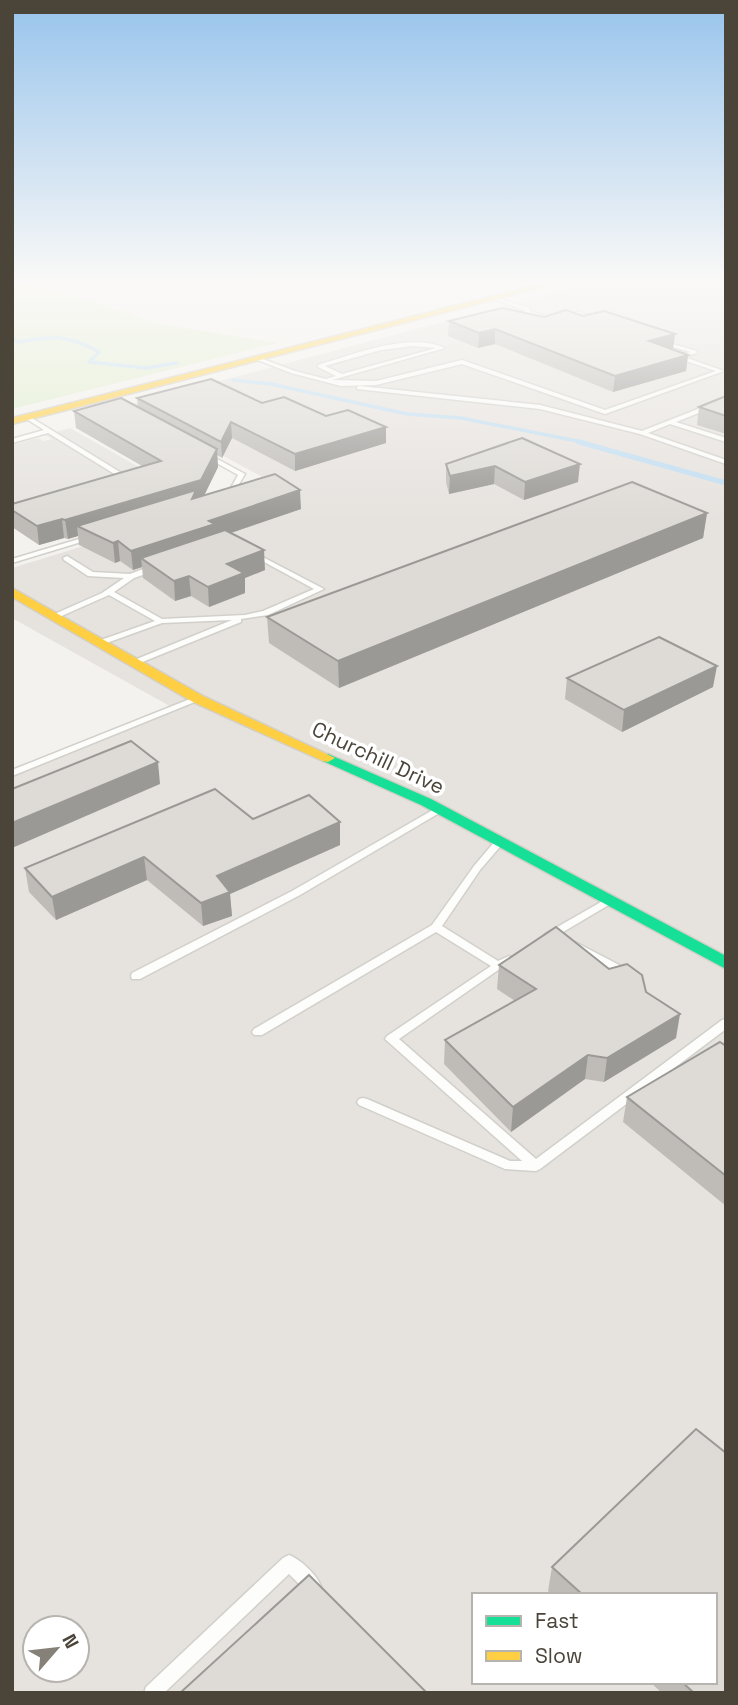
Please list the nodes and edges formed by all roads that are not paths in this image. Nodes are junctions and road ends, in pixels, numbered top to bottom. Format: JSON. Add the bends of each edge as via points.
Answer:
{"nodes":[{"id":1,"x":245,"y":363,"type":"edge"},
{"id":2,"x":269,"y":363,"type":"edge"},
{"id":3,"x":333,"y":363,"type":"edge"},
{"id":4,"x":388,"y":363,"type":"edge"},
{"id":5,"x":460,"y":363,"type":"edge"},
{"id":6,"x":464,"y":363,"type":"edge"},
{"id":7,"x":696,"y":363,"type":"edge"},
{"id":8,"x":341,"y":376,"type":"junction"},
{"id":9,"x":325,"y":380,"type":"junction"},
{"id":10,"x":335,"y":383,"type":"junction"},
{"id":11,"x":726,"y":400,"type":"edge"},
{"id":12,"x":19,"y":419,"type":"edge"},
{"id":13,"x":670,"y":422,"type":"junction"},
{"id":14,"x":48,"y":431,"type":"junction"},
{"id":15,"x":642,"y":433,"type":"junction"},
{"id":16,"x":726,"y":440,"type":"edge"},
{"id":17,"x":12,"y":441,"type":"edge"},
{"id":18,"x":195,"y":449,"type":"edge"},
{"id":19,"x":726,"y":461,"type":"edge"},
{"id":20,"x":116,"y":481,"type":"edge"},
{"id":21,"x":219,"y":498,"type":"edge"},
{"id":22,"x":103,"y":534,"type":"edge"},
{"id":23,"x":242,"y":549,"type":"edge"},
{"id":24,"x":67,"y":558,"type":"dead end"},
{"id":25,"x":12,"y":561,"type":"edge"},
{"id":26,"x":169,"y":564,"type":"edge"},
{"id":27,"x":131,"y":576,"type":"junction"},
{"id":28,"x":12,"y":592,"type":"edge"},
{"id":29,"x":110,"y":592,"type":"junction"},
{"id":30,"x":54,"y":616,"type":"junction"},
{"id":31,"x":244,"y":617,"type":"junction"},
{"id":32,"x":161,"y":621,"type":"junction"},
{"id":33,"x":101,"y":643,"type":"junction"},
{"id":34,"x":135,"y":663,"type":"junction"},
{"id":35,"x":198,"y":699,"type":"junction"},
{"id":36,"x":12,"y":773,"type":"edge"},
{"id":37,"x":439,"y":809,"type":"junction"},
{"id":38,"x":499,"y":842,"type":"junction"},
{"id":39,"x":609,"y":901,"type":"junction"},
{"id":40,"x":436,"y":927,"type":"junction"},
{"id":41,"x":554,"y":933,"type":"junction"},
{"id":42,"x":542,"y":939,"type":"edge"},
{"id":43,"x":520,"y":953,"type":"edge"},
{"id":44,"x":726,"y":963,"type":"edge"},
{"id":45,"x":498,"y":966,"type":"junction"},
{"id":46,"x":136,"y":976,"type":"dead end"},
{"id":47,"x":634,"y":979,"type":"edge"},
{"id":48,"x":726,"y":1023,"type":"edge"},
{"id":49,"x":258,"y":1032,"type":"dead end"},
{"id":50,"x":720,"y":1035,"type":"edge"},
{"id":51,"x":363,"y":1102,"type":"dead end"},
{"id":52,"x":537,"y":1166,"type":"junction"},
{"id":53,"x":327,"y":1600,"type":"edge"},
{"id":54,"x":152,"y":1693,"type":"edge"}],
"edges":[{"from":1,"to":12,"type":"street","via":[[107,401]]},
{"from":2,"to":9,"type":"lane"},
{"from":3,"to":8,"type":"lane","via":[[320,366]]},
{"from":4,"to":8,"type":"lane"},
{"from":5,"to":10,"type":"lane","via":[[376,383]]},
{"from":6,"to":7,"type":"lane","via":[[605,412],[721,371]]},
{"from":8,"to":9,"type":"lane"},
{"from":9,"to":10,"type":"lane"},
{"from":10,"to":15,"type":"lane","via":[[540,407]]},
{"from":11,"to":13,"type":"lane"},
{"from":12,"to":14,"type":"lane"},
{"from":13,"to":15,"type":"lane"},
{"from":13,"to":16,"type":"lane"},
{"from":14,"to":17,"type":"lane"},
{"from":14,"to":20,"type":"lane","via":[[126,478]]},
{"from":15,"to":19,"type":"lane"},
{"from":18,"to":21,"type":"lane","via":[[242,474],[232,495]]},
{"from":22,"to":25,"type":"lane"},
{"from":23,"to":31,"type":"lane","via":[[320,589],[265,613]]},
{"from":24,"to":27,"type":"lane","via":[[91,575]]},
{"from":26,"to":27,"type":"lane"},
{"from":27,"to":29,"type":"lane"},
{"from":28,"to":30,"type":"street","name":"Churchill Drive"},
{"from":29,"to":30,"type":"lane"},
{"from":29,"to":32,"type":"lane"},
{"from":30,"to":33,"type":"street","name":"Churchill Drive"},
{"from":31,"to":32,"type":"lane"},
{"from":31,"to":34,"type":"lane"},
{"from":32,"to":33,"type":"lane"},
{"from":33,"to":34,"type":"street","name":"Churchill Drive"},
{"from":34,"to":35,"type":"street","name":"Churchill Drive"},
{"from":35,"to":36,"type":"lane"},
{"from":35,"to":37,"type":"street","name":"Churchill Drive"},
{"from":37,"to":38,"type":"street","name":"Churchill Drive"},
{"from":37,"to":46,"type":"lane","via":[[296,893]]},
{"from":38,"to":39,"type":"street","name":"Churchill Drive"},
{"from":38,"to":40,"type":"lane"},
{"from":39,"to":41,"type":"lane"},
{"from":39,"to":44,"type":"street","name":"Churchill Drive"},
{"from":40,"to":45,"type":"lane"},
{"from":40,"to":49,"type":"lane"},
{"from":41,"to":42,"type":"lane"},
{"from":41,"to":47,"type":"lane"},
{"from":43,"to":45,"type":"lane"},
{"from":45,"to":52,"type":"lane","via":[[391,1039]]},
{"from":48,"to":50,"type":"lane"},
{"from":50,"to":52,"type":"lane"},
{"from":51,"to":52,"type":"lane","via":[[509,1166]]},
{"from":53,"to":54,"type":"lane","via":[[289,1563]]}]}
